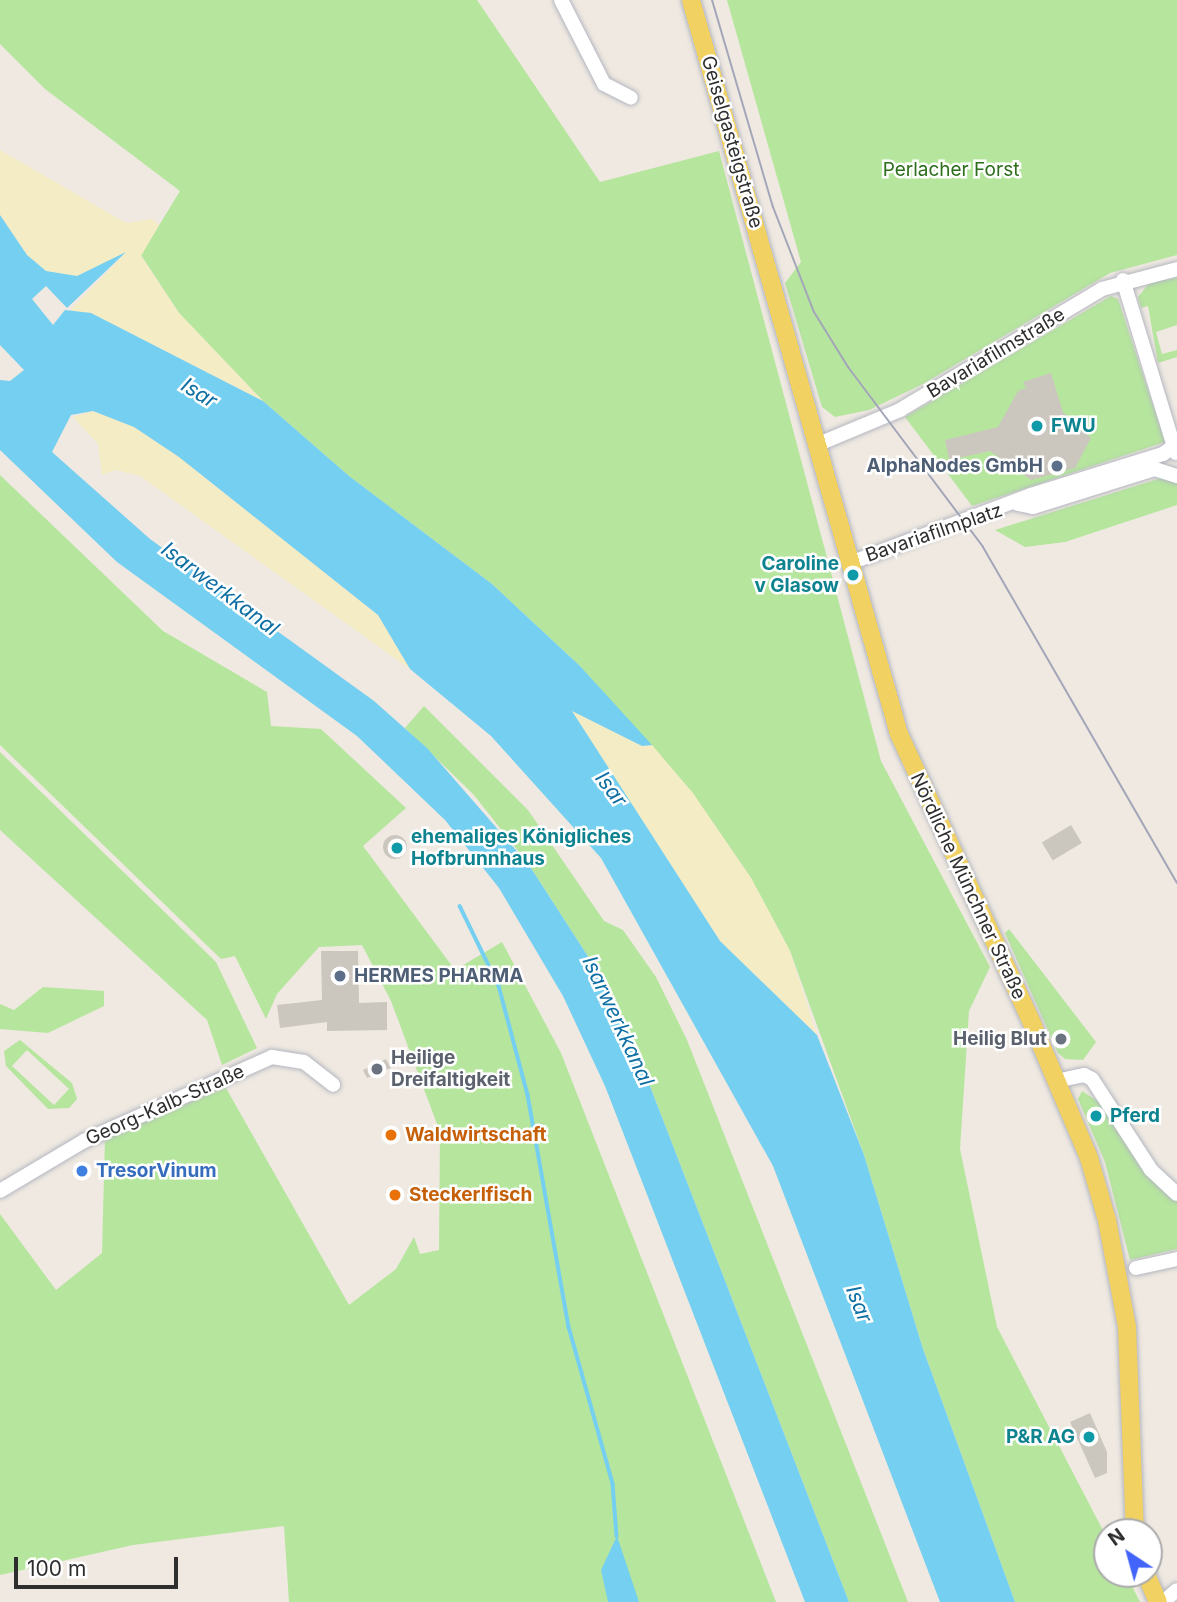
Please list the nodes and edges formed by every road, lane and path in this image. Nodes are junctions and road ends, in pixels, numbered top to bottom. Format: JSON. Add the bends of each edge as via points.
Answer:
{"nodes":[{"id":1,"x":561,"y":0,"type":"edge"},
{"id":2,"x":691,"y":0,"type":"edge"},
{"id":3,"x":631,"y":98,"type":"dead end"},
{"id":4,"x":1177,"y":269,"type":"edge"},
{"id":5,"x":1123,"y":280,"type":"junction"},
{"id":6,"x":772,"y":285,"type":"joint"},
{"id":7,"x":1172,"y":419,"type":"edge"},
{"id":8,"x":816,"y":445,"type":"junction"},
{"id":9,"x":1176,"y":445,"type":"edge"},
{"id":10,"x":1177,"y":476,"type":"edge"},
{"id":11,"x":1017,"y":504,"type":"junction"},
{"id":12,"x":852,"y":569,"type":"junction"},
{"id":13,"x":1056,"y":1081,"type":"junction"},
{"id":14,"x":333,"y":1085,"type":"dead end"},
{"id":15,"x":0,"y":1191,"type":"edge"},
{"id":16,"x":1177,"y":1194,"type":"edge"},
{"id":17,"x":1177,"y":1259,"type":"edge"},
{"id":18,"x":1136,"y":1268,"type":"dead end"},
{"id":19,"x":1134,"y":1518,"type":"edge"},
{"id":20,"x":1177,"y":1590,"type":"edge"},
{"id":21,"x":1163,"y":1602,"type":"edge"}],
"edges":[{"from":1,"to":3,"type":"street","via":[[604,84]]},
{"from":2,"to":6,"type":"main road","name":"Geiselgasteigstraße"},
{"from":4,"to":5,"type":"street","name":"Bavariafilmstraße"},
{"from":5,"to":7,"type":"street","via":[[1161,401]]},
{"from":5,"to":8,"type":"street","name":"Bavariafilmstraße","via":[[900,410]]},
{"from":6,"to":8,"type":"main road","name":"Nördliche Münchner Straße"},
{"from":7,"to":9,"type":"street"},
{"from":8,"to":12,"type":"main road","name":"Nördliche Münchner Straße"},
{"from":9,"to":11,"type":"street","name":"Bavariafilmplatz"},
{"from":10,"to":11,"type":"street","name":"Bavariafilmplatz","via":[[1155,468],[1033,507]]},
{"from":11,"to":12,"type":"street","name":"Bavariafilmplatz"},
{"from":12,"to":13,"type":"main road","name":"Nördliche Münchner Straße","via":[[909,760]]},
{"from":13,"to":16,"type":"street","via":[[1078,1075],[1092,1079],[1151,1170]]},
{"from":13,"to":19,"type":"main road","name":"Nördliche Münchner Straße","via":[[1088,1158],[1118,1272],[1127,1327]]},
{"from":14,"to":15,"type":"street","name":"Georg-Kalb-Straße","via":[[304,1062],[272,1057],[84,1141]]},
{"from":17,"to":18,"type":"street"},
{"from":20,"to":21,"type":"street"}]}
